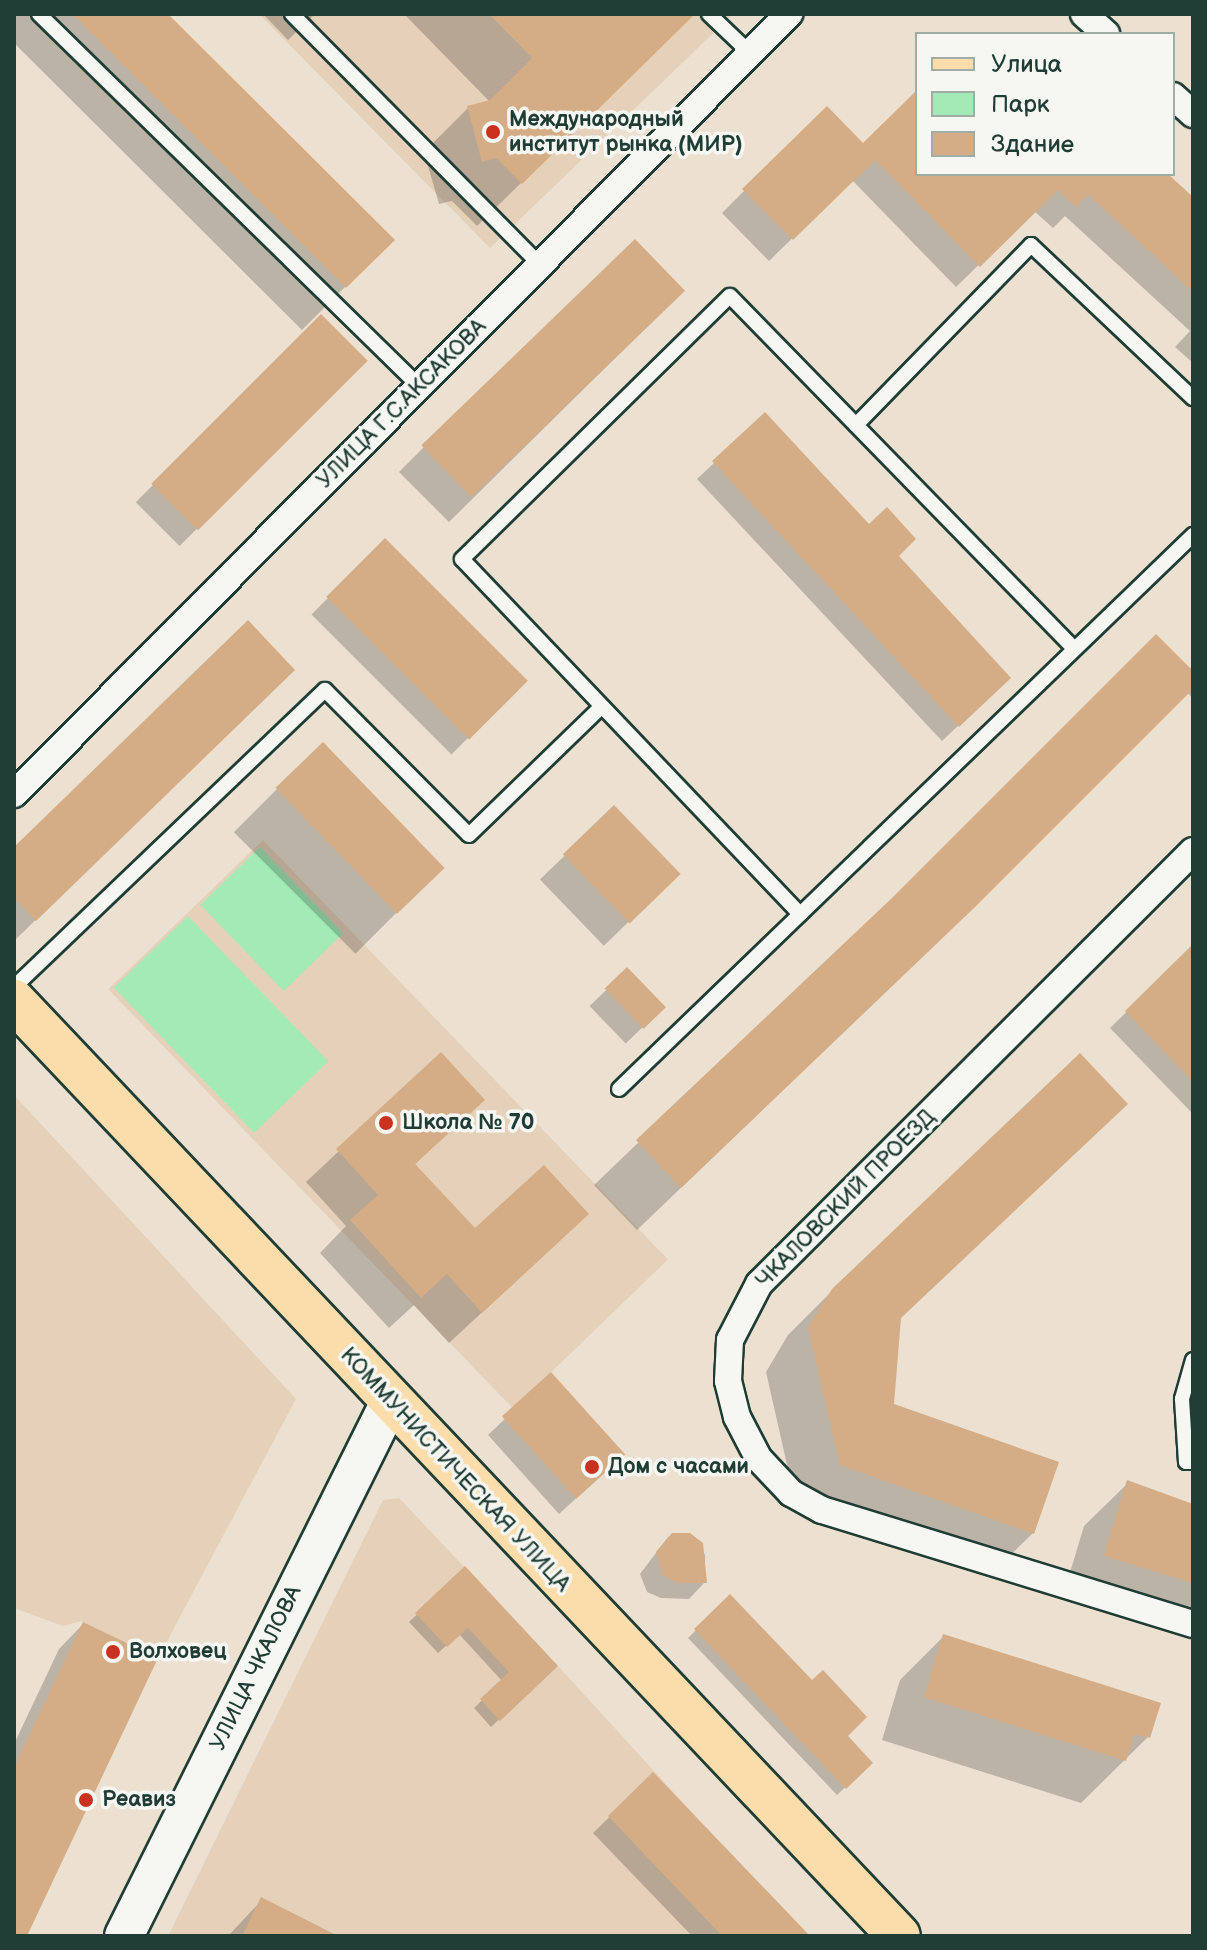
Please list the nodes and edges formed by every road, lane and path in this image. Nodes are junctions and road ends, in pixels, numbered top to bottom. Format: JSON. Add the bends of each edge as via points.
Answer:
{"nodes":[{"id":1,"x":39,"y":14,"type":"edge"},
{"id":2,"x":292,"y":14,"type":"edge"},
{"id":3,"x":709,"y":14,"type":"edge"},
{"id":4,"x":789,"y":14,"type":"edge"},
{"id":5,"x":1084,"y":14,"type":"edge"},
{"id":6,"x":1104,"y":32,"type":"edge"},
{"id":7,"x":750,"y":53,"type":"junction"},
{"id":8,"x":1175,"y":98,"type":"edge"},
{"id":9,"x":1193,"y":114,"type":"edge"},
{"id":10,"x":540,"y":265,"type":"junction"},
{"id":11,"x":419,"y":386,"type":"junction"},
{"id":12,"x":1193,"y":398,"type":"edge"},
{"id":13,"x":856,"y":425,"type":"junction"},
{"id":14,"x":1193,"y":535,"type":"edge"},
{"id":15,"x":1074,"y":649,"type":"junction"},
{"id":16,"x":602,"y":706,"type":"junction"},
{"id":17,"x":14,"y":794,"type":"edge"},
{"id":18,"x":1193,"y":851,"type":"edge"},
{"id":19,"x":800,"y":914,"type":"junction"},
{"id":20,"x":14,"y":987,"type":"edge"},
{"id":21,"x":14,"y":1001,"type":"edge"},
{"id":22,"x":619,"y":1089,"type":"dead end"},
{"id":23,"x":1193,"y":1360,"type":"edge"},
{"id":24,"x":390,"y":1402,"type":"junction"},
{"id":25,"x":1193,"y":1462,"type":"edge"},
{"id":26,"x":1193,"y":1624,"type":"edge"},
{"id":27,"x":124,"y":1936,"type":"edge"},
{"id":28,"x":899,"y":1936,"type":"edge"}],
"edges":[{"from":1,"to":11,"type":"lane"},
{"from":2,"to":10,"type":"lane"},
{"from":3,"to":7,"type":"lane"},
{"from":4,"to":7,"type":"street","name":"УЛИЦА Г.С.АКСАКОВА"},
{"from":5,"to":6,"type":"street"},
{"from":7,"to":10,"type":"street","name":"УЛИЦА Г.С.АКСАКОВА"},
{"from":8,"to":9,"type":"street"},
{"from":10,"to":11,"type":"street","name":"УЛИЦА Г.С.АКСАКОВА"},
{"from":11,"to":17,"type":"street","name":"УЛИЦА Г.С.АКСАКОВА"},
{"from":12,"to":13,"type":"lane","via":[[1031,245]]},
{"from":13,"to":15,"type":"lane"},
{"from":13,"to":16,"type":"lane","via":[[730,296],[462,559]]},
{"from":14,"to":15,"type":"lane"},
{"from":15,"to":19,"type":"lane"},
{"from":16,"to":19,"type":"lane"},
{"from":16,"to":20,"type":"lane","via":[[469,835],[325,690]]},
{"from":18,"to":26,"type":"street","name":"ЧКАЛОВСКИЙ ПРОЕЗД","via":[[759,1284],[730,1340],[728,1381],[737,1417],[759,1459],[791,1493],[822,1510]]},
{"from":19,"to":22,"type":"lane"},
{"from":21,"to":24,"type":"main road","name":"КОММУНИСТИЧЕСКАЯ УЛИЦА"},
{"from":23,"to":25,"type":"lane","via":[[1182,1399],[1186,1462]]},
{"from":24,"to":27,"type":"street","name":"УЛИЦА ЧКАЛОВА"},
{"from":24,"to":28,"type":"main road","name":"КОММУНИСТИЧЕСКАЯ УЛИЦА"}]}
